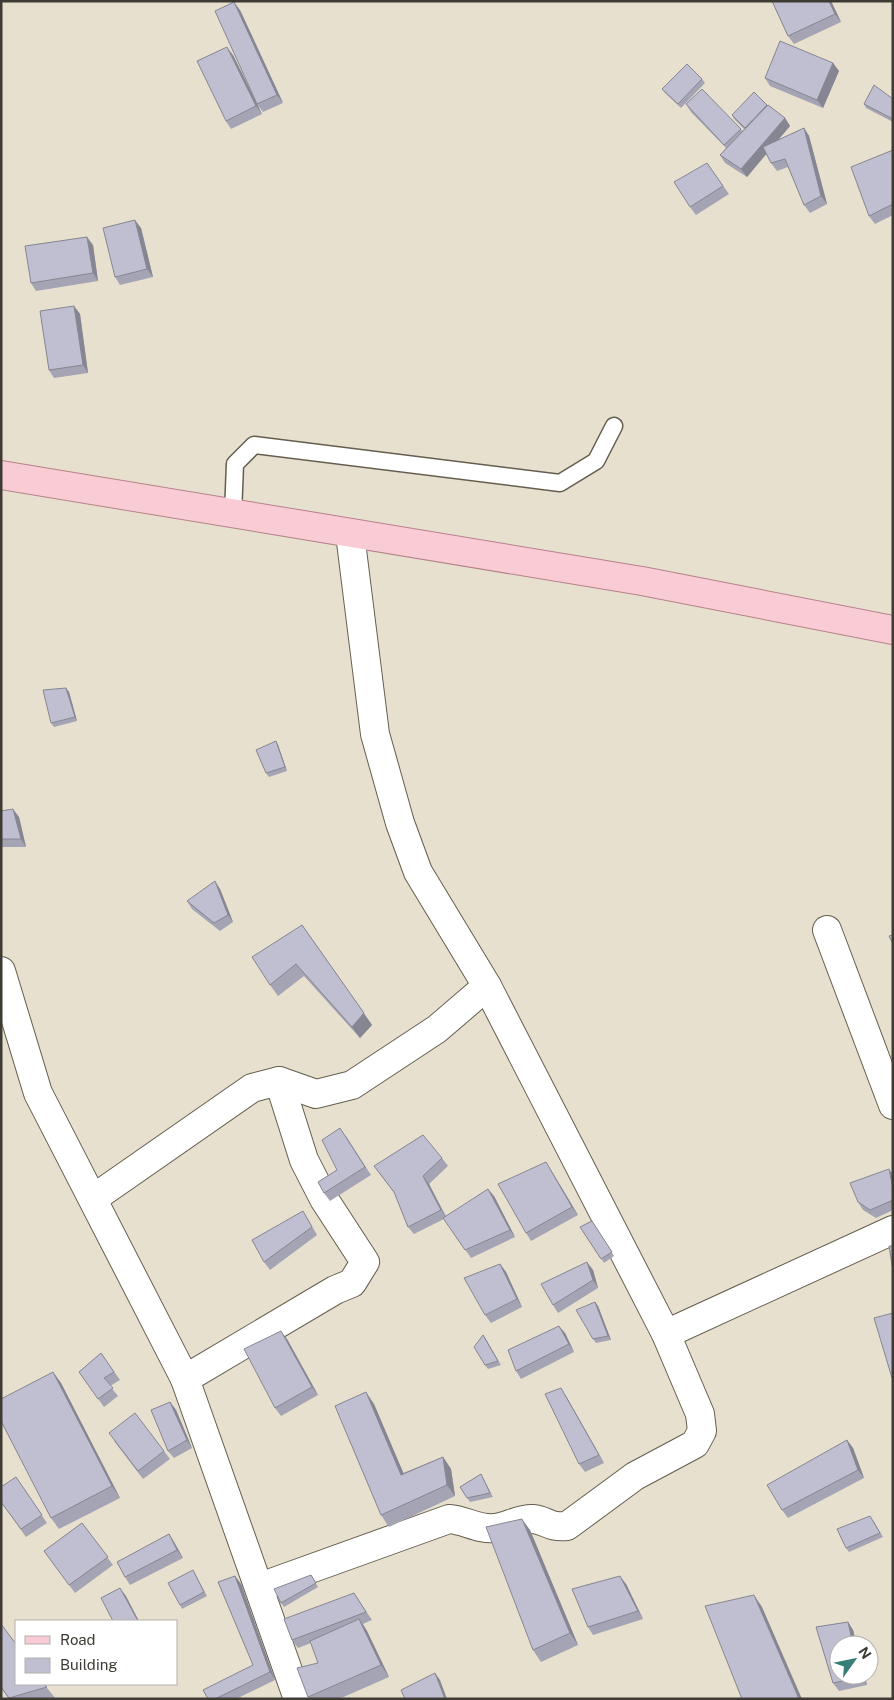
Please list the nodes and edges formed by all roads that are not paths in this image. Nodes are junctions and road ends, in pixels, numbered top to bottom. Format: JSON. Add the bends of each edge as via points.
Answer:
{"nodes":[{"id":1,"x":614,"y":426,"type":"dead end"},
{"id":2,"x":1,"y":475,"type":"edge"},
{"id":3,"x":233,"y":514,"type":"junction"},
{"id":4,"x":350,"y":534,"type":"junction"},
{"id":5,"x":893,"y":630,"type":"edge"},
{"id":6,"x":827,"y":930,"type":"dead end"},
{"id":7,"x":1,"y":971,"type":"edge"},
{"id":8,"x":487,"y":986,"type":"junction"},
{"id":9,"x":279,"y":1081,"type":"junction"},
{"id":10,"x":893,"y":1105,"type":"edge"},
{"id":11,"x":94,"y":1198,"type":"junction"},
{"id":12,"x":893,"y":1230,"type":"edge"},
{"id":13,"x":666,"y":1334,"type":"junction"},
{"id":14,"x":185,"y":1379,"type":"junction"},
{"id":15,"x":260,"y":1587,"type":"junction"},
{"id":16,"x":298,"y":1699,"type":"edge"}],
"edges":[{"from":1,"to":3,"type":"lane","via":[[596,461],[560,483],[254,445],[235,464]]},
{"from":2,"to":3,"type":"main road"},
{"from":3,"to":4,"type":"main road"},
{"from":4,"to":5,"type":"main road","via":[[642,581]]},
{"from":4,"to":8,"type":"street","via":[[375,734],[400,823],[418,872]]},
{"from":6,"to":10,"type":"street"},
{"from":7,"to":11,"type":"street","via":[[38,1093]]},
{"from":8,"to":9,"type":"street","via":[[437,1029],[352,1085],[316,1094]]},
{"from":8,"to":13,"type":"street"},
{"from":9,"to":11,"type":"street","via":[[252,1088]]},
{"from":9,"to":14,"type":"street","via":[[304,1160],[324,1199],[365,1262],[352,1283],[334,1290]]},
{"from":11,"to":14,"type":"street"},
{"from":12,"to":13,"type":"street"},
{"from":13,"to":15,"type":"street","via":[[700,1414],[702,1431],[695,1444],[635,1476],[566,1526],[554,1527],[534,1519],[485,1528],[449,1519]]},
{"from":14,"to":15,"type":"street"},
{"from":15,"to":16,"type":"street"}]}
